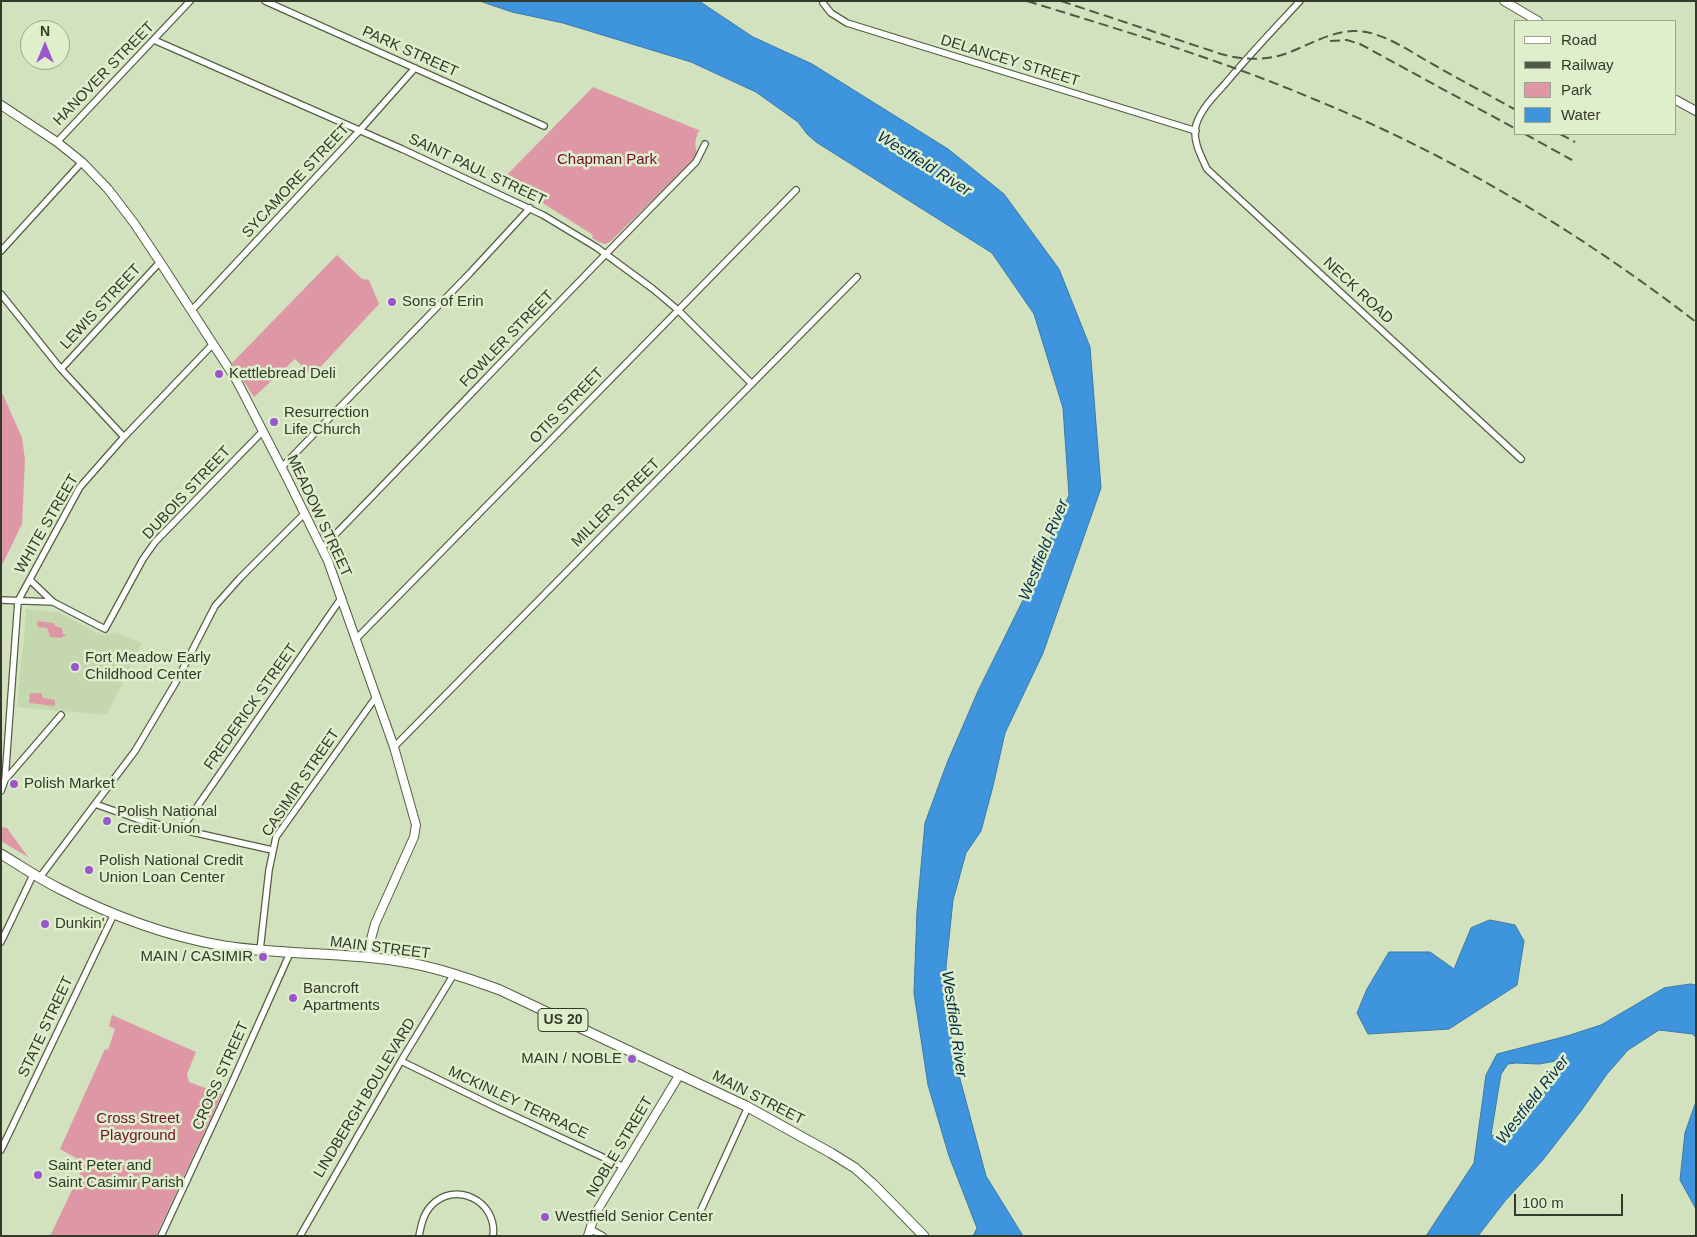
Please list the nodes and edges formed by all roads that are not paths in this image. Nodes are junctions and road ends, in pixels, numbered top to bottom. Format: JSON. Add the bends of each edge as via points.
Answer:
{"nodes":[{"id":1,"x":190,"y":1,"type":"edge"},
{"id":2,"x":265,"y":1,"type":"edge"},
{"id":3,"x":1300,"y":1,"type":"edge"},
{"id":4,"x":1504,"y":1,"type":"edge"},
{"id":5,"x":823,"y":3,"type":"dead end"},
{"id":6,"x":1536,"y":20,"type":"edge"},
{"id":7,"x":154,"y":40,"type":"junction"},
{"id":8,"x":415,"y":68,"type":"junction"},
{"id":9,"x":1677,"y":101,"type":"edge"},
{"id":10,"x":1,"y":105,"type":"edge"},
{"id":11,"x":1696,"y":111,"type":"edge"},
{"id":12,"x":544,"y":126,"type":"dead end"},
{"id":13,"x":360,"y":130,"type":"junction"},
{"id":14,"x":1196,"y":132,"type":"junction"},
{"id":15,"x":56,"y":142,"type":"junction"},
{"id":16,"x":705,"y":144,"type":"dead end"},
{"id":17,"x":82,"y":162,"type":"junction"},
{"id":18,"x":796,"y":190,"type":"dead end"},
{"id":19,"x":530,"y":208,"type":"junction"},
{"id":20,"x":1,"y":251,"type":"edge"},
{"id":21,"x":605,"y":253,"type":"junction"},
{"id":22,"x":160,"y":262,"type":"junction"},
{"id":23,"x":857,"y":277,"type":"dead end"},
{"id":24,"x":1,"y":294,"type":"edge"},
{"id":25,"x":192,"y":310,"type":"junction"},
{"id":26,"x":678,"y":310,"type":"junction"},
{"id":27,"x":213,"y":344,"type":"junction"},
{"id":28,"x":61,"y":369,"type":"junction"},
{"id":29,"x":752,"y":384,"type":"junction"},
{"id":30,"x":263,"y":431,"type":"junction"},
{"id":31,"x":124,"y":436,"type":"junction"},
{"id":32,"x":1521,"y":459,"type":"dead end"},
{"id":33,"x":282,"y":467,"type":"junction"},
{"id":34,"x":305,"y":513,"type":"junction"},
{"id":35,"x":322,"y":548,"type":"junction"},
{"id":36,"x":30,"y":580,"type":"junction"},
{"id":37,"x":342,"y":597,"type":"junction"},
{"id":38,"x":1,"y":600,"type":"edge"},
{"id":39,"x":18,"y":601,"type":"junction"},
{"id":40,"x":53,"y":602,"type":"junction"},
{"id":41,"x":356,"y":639,"type":"junction"},
{"id":42,"x":376,"y":697,"type":"junction"},
{"id":43,"x":61,"y":715,"type":"dead end"},
{"id":44,"x":394,"y":747,"type":"junction"},
{"id":45,"x":5,"y":780,"type":"junction"},
{"id":46,"x":1,"y":792,"type":"edge"},
{"id":47,"x":95,"y":804,"type":"junction"},
{"id":48,"x":182,"y":830,"type":"junction"},
{"id":49,"x":272,"y":850,"type":"junction"},
{"id":50,"x":1,"y":854,"type":"edge"},
{"id":51,"x":37,"y":875,"type":"junction"},
{"id":52,"x":114,"y":914,"type":"junction"},
{"id":53,"x":1,"y":942,"type":"edge"},
{"id":54,"x":260,"y":950,"type":"junction"},
{"id":55,"x":290,"y":953,"type":"junction"},
{"id":56,"x":369,"y":958,"type":"junction"},
{"id":57,"x":454,"y":974,"type":"junction"},
{"id":58,"x":401,"y":1061,"type":"junction"},
{"id":59,"x":680,"y":1074,"type":"junction"},
{"id":60,"x":748,"y":1107,"type":"junction"},
{"id":61,"x":1,"y":1150,"type":"edge"},
{"id":62,"x":624,"y":1167,"type":"junction"},
{"id":63,"x":701,"y":1210,"type":"dead end"},
{"id":64,"x":589,"y":1232,"type":"edge"},
{"id":65,"x":161,"y":1236,"type":"edge"},
{"id":66,"x":300,"y":1236,"type":"edge"},
{"id":67,"x":419,"y":1236,"type":"edge"},
{"id":68,"x":493,"y":1236,"type":"edge"},
{"id":69,"x":603,"y":1236,"type":"edge"},
{"id":70,"x":924,"y":1236,"type":"edge"}],
"edges":[{"from":1,"to":7,"type":"street","name":"HANOVER STREET"},
{"from":2,"to":8,"type":"street","name":"PARK STREET"},
{"from":3,"to":14,"type":"street","via":[[1216,94],[1196,125]]},
{"from":4,"to":6,"type":"street"},
{"from":5,"to":14,"type":"street","name":"DELANCEY STREET","via":[[831,13],[847,23]]},
{"from":7,"to":13,"type":"street","name":"SAINT PAUL STREET"},
{"from":7,"to":15,"type":"street","name":"HANOVER STREET"},
{"from":8,"to":12,"type":"street","name":"PARK STREET"},
{"from":8,"to":13,"type":"street","name":"SYCAMORE STREET"},
{"from":9,"to":11,"type":"street"},
{"from":10,"to":15,"type":"street","name":"MEADOW STREET"},
{"from":13,"to":19,"type":"street","name":"SAINT PAUL STREET"},
{"from":13,"to":25,"type":"street","name":"SYCAMORE STREET"},
{"from":14,"to":32,"type":"street","name":"NECK ROAD","via":[[1198,152],[1207,169]]},
{"from":15,"to":17,"type":"street","name":"MEADOW STREET"},
{"from":16,"to":21,"type":"street","name":"FOWLER STREET","via":[[696,162]]},
{"from":17,"to":20,"type":"street"},
{"from":17,"to":22,"type":"street","name":"MEADOW STREET","via":[[108,189]]},
{"from":18,"to":26,"type":"street","name":"OTIS STREET"},
{"from":19,"to":21,"type":"street","name":"SAINT PAUL STREET"},
{"from":19,"to":33,"type":"street"},
{"from":21,"to":26,"type":"street","name":"SAINT PAUL STREET"},
{"from":21,"to":35,"type":"street","name":"FOWLER STREET"},
{"from":22,"to":25,"type":"street","name":"MEADOW STREET"},
{"from":22,"to":28,"type":"street","name":"LEWIS STREET"},
{"from":23,"to":29,"type":"street","name":"MILLER STREET"},
{"from":24,"to":28,"type":"street"},
{"from":25,"to":27,"type":"street","name":"MEADOW STREET"},
{"from":26,"to":29,"type":"street","name":"SAINT PAUL STREET"},
{"from":26,"to":41,"type":"street","name":"OTIS STREET"},
{"from":27,"to":30,"type":"street","name":"MEADOW STREET"},
{"from":27,"to":31,"type":"street","name":"WHITE STREET"},
{"from":28,"to":31,"type":"street"},
{"from":29,"to":44,"type":"street","name":"MILLER STREET"},
{"from":30,"to":33,"type":"street","name":"MEADOW STREET"},
{"from":30,"to":40,"type":"street","name":"DUBOIS STREET","via":[[155,542],[105,629]]},
{"from":31,"to":36,"type":"street","name":"WHITE STREET","via":[[80,487]]},
{"from":33,"to":34,"type":"street","name":"MEADOW STREET"},
{"from":34,"to":35,"type":"street","name":"MEADOW STREET"},
{"from":34,"to":47,"type":"street","via":[[215,606],[140,743]]},
{"from":35,"to":37,"type":"street","name":"MEADOW STREET"},
{"from":36,"to":39,"type":"street","name":"WHITE STREET"},
{"from":36,"to":40,"type":"street"},
{"from":37,"to":41,"type":"street","name":"MEADOW STREET"},
{"from":37,"to":48,"type":"street","name":"FREDERICK STREET"},
{"from":38,"to":39,"type":"street"},
{"from":39,"to":40,"type":"street"},
{"from":39,"to":45,"type":"street","name":"WHITE STREET"},
{"from":41,"to":42,"type":"street","name":"MEADOW STREET"},
{"from":42,"to":44,"type":"street","name":"MEADOW STREET"},
{"from":42,"to":49,"type":"street","name":"CASIMIR STREET","via":[[276,837]]},
{"from":43,"to":45,"type":"street"},
{"from":44,"to":56,"type":"street","name":"MEADOW STREET","via":[[416,828],[382,907],[371,939]]},
{"from":45,"to":46,"type":"street","name":"WHITE STREET"},
{"from":47,"to":48,"type":"street","via":[[133,818]]},
{"from":47,"to":51,"type":"street"},
{"from":48,"to":49,"type":"street"},
{"from":49,"to":54,"type":"street","name":"CASIMIR STREET"},
{"from":50,"to":51,"type":"main road","name":"MAIN STREET","number":"US 20"},
{"from":51,"to":52,"type":"main road","name":"MAIN STREET","number":"US 20"},
{"from":51,"to":53,"type":"street"},
{"from":52,"to":54,"type":"main road","name":"MAIN STREET","number":"US 20","via":[[190,938]]},
{"from":52,"to":61,"type":"street","name":"STATE STREET"},
{"from":54,"to":55,"type":"main road","name":"MAIN STREET","number":"US 20"},
{"from":55,"to":56,"type":"main road","name":"MAIN STREET","number":"US 20"},
{"from":55,"to":65,"type":"street","name":"CROSS STREET"},
{"from":56,"to":57,"type":"main road","name":"MAIN STREET","number":"US 20","via":[[409,962]]},
{"from":57,"to":58,"type":"street","name":"LINDBERGH BOULEVARD"},
{"from":57,"to":59,"type":"main road","name":"MAIN STREET","number":"US 20","via":[[500,990]]},
{"from":58,"to":62,"type":"street","name":"MCKINLEY TERRACE"},
{"from":58,"to":66,"type":"street","name":"LINDBERGH BOULEVARD"},
{"from":59,"to":60,"type":"main road","name":"MAIN STREET","number":"US 20"},
{"from":59,"to":62,"type":"street","name":"NOBLE STREET"},
{"from":60,"to":63,"type":"street"},
{"from":60,"to":70,"type":"main road","name":"MAIN STREET","number":"US 20","via":[[855,1168]]},
{"from":62,"to":64,"type":"street","name":"NOBLE STREET","via":[[595,1214]]},
{"from":64,"to":69,"type":"street"},
{"from":67,"to":68,"type":"street","via":[[425,1215],[432,1205],[441,1198],[458,1194],[475,1198],[484,1205],[493,1220]]}]}
